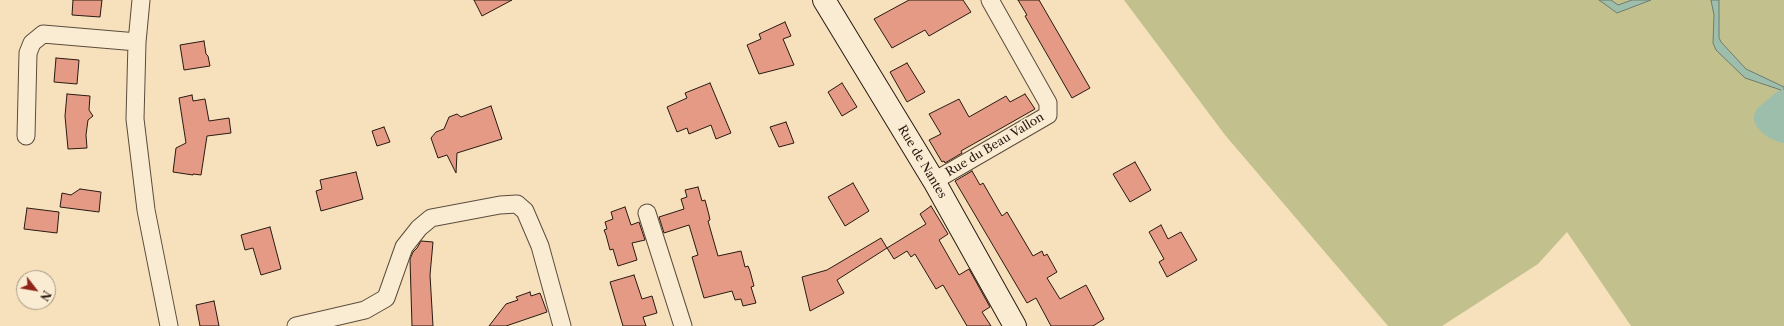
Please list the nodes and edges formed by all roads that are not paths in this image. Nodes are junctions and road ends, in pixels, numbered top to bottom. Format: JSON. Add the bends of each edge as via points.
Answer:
{"nodes":[{"id":1,"x":140,"y":0,"type":"edge"},
{"id":2,"x":824,"y":0,"type":"edge"},
{"id":3,"x":990,"y":0,"type":"edge"},
{"id":4,"x":137,"y":42,"type":"junction"},
{"id":5,"x":26,"y":136,"type":"dead end"},
{"id":6,"x":934,"y":181,"type":"junction"},
{"id":7,"x":647,"y":213,"type":"dead end"},
{"id":8,"x":169,"y":326,"type":"edge"},
{"id":9,"x":296,"y":326,"type":"edge"},
{"id":10,"x":562,"y":326,"type":"edge"},
{"id":11,"x":683,"y":326,"type":"edge"},
{"id":12,"x":1015,"y":326,"type":"edge"}],
"edges":[{"from":1,"to":4,"type":"street"},
{"from":2,"to":6,"type":"main road","name":"Rue de Nantes"},
{"from":3,"to":6,"type":"street","name":"Rue du Beau Vallon","via":[[1048,103],[1048,115]]},
{"from":4,"to":5,"type":"street","via":[[43,34],[32,43],[28,53]]},
{"from":4,"to":8,"type":"street","via":[[135,119],[146,210]]},
{"from":6,"to":12,"type":"main road","name":"Rue de Nantes"},
{"from":7,"to":11,"type":"street"},
{"from":9,"to":10,"type":"street","via":[[365,310],[386,298],[404,247],[431,218],[517,204],[525,210],[540,246]]}]}
